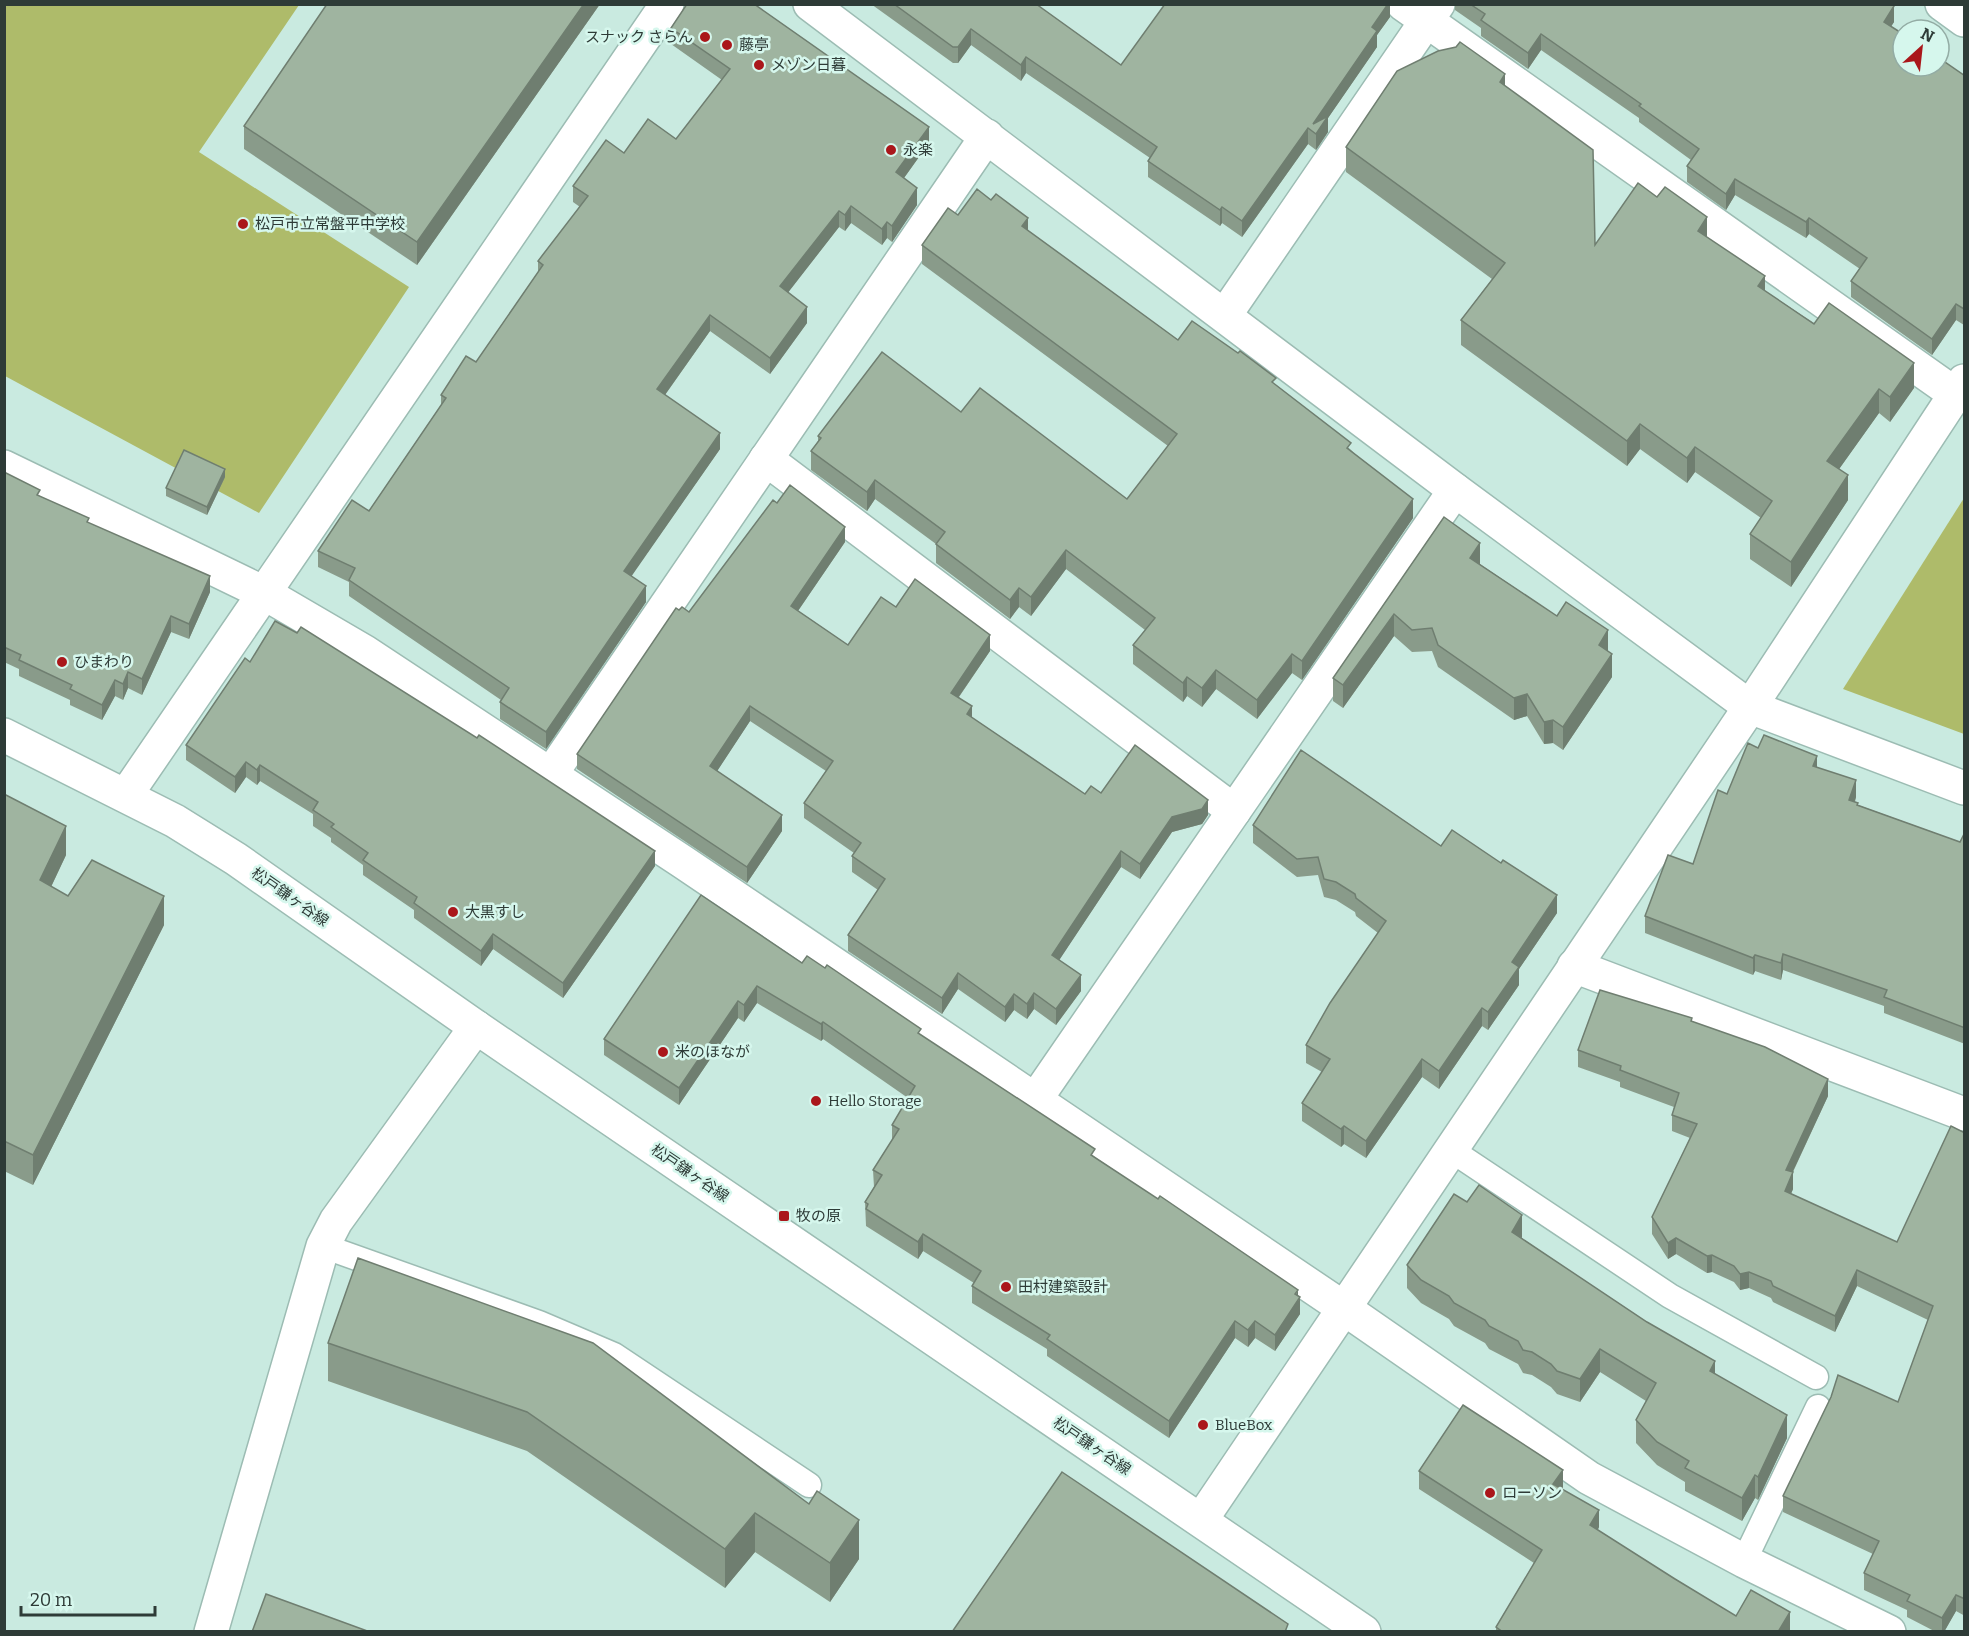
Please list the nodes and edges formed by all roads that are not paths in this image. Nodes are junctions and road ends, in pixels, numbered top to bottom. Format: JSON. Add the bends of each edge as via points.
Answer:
{"nodes":[{"id":1,"x":667,"y":4,"type":"edge"},
{"id":2,"x":810,"y":4,"type":"edge"},
{"id":3,"x":1942,"y":4,"type":"edge"},
{"id":4,"x":1423,"y":10,"type":"edge"},
{"id":5,"x":1965,"y":20,"type":"edge"},
{"id":6,"x":987,"y":136,"type":"junction"},
{"id":7,"x":1225,"y":315,"type":"junction"},
{"id":8,"x":1960,"y":388,"type":"edge"},
{"id":9,"x":766,"y":459,"type":"junction"},
{"id":10,"x":4,"y":467,"type":"edge"},
{"id":11,"x":1455,"y":490,"type":"junction"},
{"id":12,"x":264,"y":593,"type":"junction"},
{"id":13,"x":1750,"y":707,"type":"junction"},
{"id":14,"x":4,"y":735,"type":"edge"},
{"id":15,"x":551,"y":774,"type":"junction"},
{"id":16,"x":1965,"y":788,"type":"edge"},
{"id":17,"x":126,"y":795,"type":"junction"},
{"id":18,"x":1234,"y":811,"type":"junction"},
{"id":19,"x":1574,"y":966,"type":"junction"},
{"id":20,"x":476,"y":1027,"type":"junction"},
{"id":21,"x":1035,"y":1100,"type":"junction"},
{"id":22,"x":1965,"y":1113,"type":"edge"},
{"id":23,"x":1451,"y":1150,"type":"junction"},
{"id":24,"x":323,"y":1246,"type":"junction"},
{"id":25,"x":1345,"y":1309,"type":"junction"},
{"id":26,"x":1816,"y":1377,"type":"dead end"},
{"id":27,"x":1818,"y":1407,"type":"dead end"},
{"id":28,"x":809,"y":1485,"type":"dead end"},
{"id":29,"x":1202,"y":1520,"type":"junction"},
{"id":30,"x":1743,"y":1561,"type":"junction"},
{"id":31,"x":211,"y":1632,"type":"edge"},
{"id":32,"x":1364,"y":1632,"type":"edge"},
{"id":33,"x":1889,"y":1632,"type":"edge"}],
"edges":[{"from":1,"to":12,"type":"street"},
{"from":2,"to":6,"type":"street"},
{"from":3,"to":5,"type":"street"},
{"from":4,"to":7,"type":"street"},
{"from":4,"to":8,"type":"street"},
{"from":6,"to":7,"type":"street"},
{"from":6,"to":9,"type":"street"},
{"from":7,"to":11,"type":"street"},
{"from":8,"to":13,"type":"street"},
{"from":9,"to":15,"type":"street"},
{"from":9,"to":18,"type":"street"},
{"from":10,"to":12,"type":"street"},
{"from":11,"to":13,"type":"street"},
{"from":11,"to":18,"type":"street"},
{"from":12,"to":15,"type":"street","via":[[365,652]]},
{"from":12,"to":17,"type":"street"},
{"from":13,"to":16,"type":"street"},
{"from":13,"to":19,"type":"street"},
{"from":14,"to":17,"type":"street","name":"松戸鎌ヶ谷線"},
{"from":15,"to":21,"type":"street"},
{"from":17,"to":20,"type":"street","name":"松戸鎌ヶ谷線","via":[[236,859]]},
{"from":18,"to":21,"type":"street"},
{"from":19,"to":22,"type":"street"},
{"from":19,"to":23,"type":"street"},
{"from":20,"to":24,"type":"street","via":[[336,1221]]},
{"from":20,"to":29,"type":"street","name":"松戸鎌ヶ谷線"},
{"from":21,"to":25,"type":"street"},
{"from":23,"to":25,"type":"street"},
{"from":23,"to":26,"type":"lane","via":[[1670,1296]]},
{"from":24,"to":28,"type":"lane","via":[[539,1323],[614,1355]]},
{"from":24,"to":31,"type":"street"},
{"from":25,"to":29,"type":"street"},
{"from":25,"to":30,"type":"street","via":[[1589,1478]]},
{"from":27,"to":30,"type":"lane"},
{"from":29,"to":32,"type":"street","name":"松戸鎌ヶ谷線"},
{"from":30,"to":33,"type":"street"}]}
